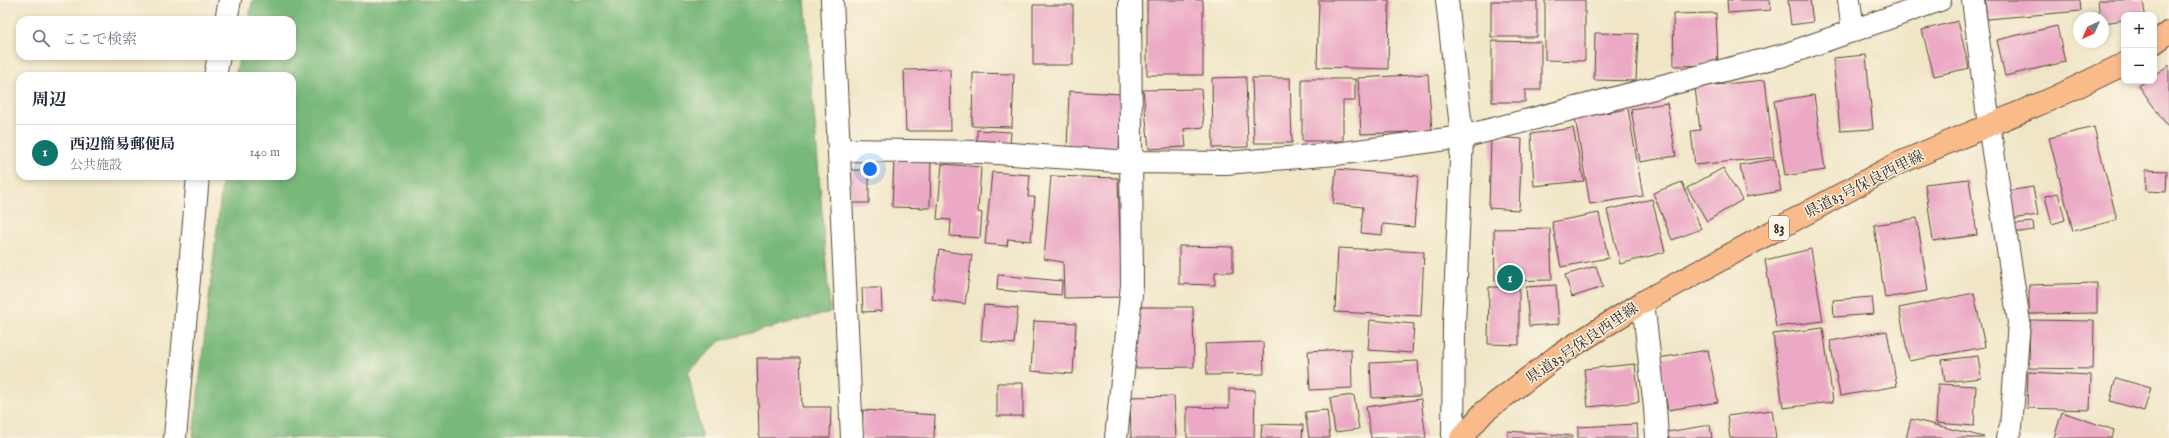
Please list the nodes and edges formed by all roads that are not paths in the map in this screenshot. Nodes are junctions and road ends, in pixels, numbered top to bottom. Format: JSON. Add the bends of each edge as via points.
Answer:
{"nodes":[{"id":1,"x":230,"y":0,"type":"edge"},
{"id":2,"x":832,"y":0,"type":"edge"},
{"id":3,"x":1130,"y":0,"type":"edge"},
{"id":4,"x":1447,"y":0,"type":"edge"},
{"id":5,"x":1849,"y":0,"type":"edge"},
{"id":6,"x":1940,"y":0,"type":"edge"},
{"id":7,"x":1973,"y":0,"type":"edge"},
{"id":8,"x":227,"y":16,"type":"edge"},
{"id":9,"x":1853,"y":31,"type":"junction"},
{"id":10,"x":2169,"y":32,"type":"edge"},
{"id":11,"x":2157,"y":41,"type":"edge"},
{"id":12,"x":218,"y":60,"type":"edge"},
{"id":13,"x":2121,"y":65,"type":"edge"},
{"id":14,"x":216,"y":72,"type":"edge"},
{"id":15,"x":1990,"y":125,"type":"junction"},
{"id":16,"x":1462,"y":137,"type":"junction"},
{"id":17,"x":840,"y":150,"type":"junction"},
{"id":18,"x":1132,"y":162,"type":"junction"},
{"id":19,"x":198,"y":180,"type":"edge"},
{"id":20,"x":1643,"y":302,"type":"junction"},
{"id":21,"x":175,"y":438,"type":"edge"},
{"id":22,"x":852,"y":438,"type":"edge"},
{"id":23,"x":1116,"y":438,"type":"edge"},
{"id":24,"x":1453,"y":438,"type":"edge"},
{"id":25,"x":1461,"y":438,"type":"edge"},
{"id":26,"x":1657,"y":438,"type":"edge"},
{"id":27,"x":2007,"y":438,"type":"edge"}],
"edges":[{"from":1,"to":8,"type":"street"},
{"from":2,"to":17,"type":"street"},
{"from":3,"to":18,"type":"street"},
{"from":4,"to":16,"type":"street"},
{"from":5,"to":9,"type":"street"},
{"from":6,"to":9,"type":"street"},
{"from":7,"to":15,"type":"street"},
{"from":9,"to":16,"type":"street","via":[[1784,55]]},
{"from":10,"to":11,"type":"main road"},
{"from":12,"to":14,"type":"street"},
{"from":13,"to":15,"type":"main road","name":"県道83号保良西里線","number":"83"},
{"from":15,"to":20,"type":"main road","name":"県道83号保良西里線","number":"83","via":[[1897,164]]},
{"from":15,"to":27,"type":"street","via":[[2019,322],[2011,428]]},
{"from":16,"to":18,"type":"street","via":[[1336,154],[1226,163]]},
{"from":16,"to":24,"type":"street","via":[[1454,325]]},
{"from":17,"to":18,"type":"street","via":[[982,152]]},
{"from":17,"to":22,"type":"street"},
{"from":18,"to":23,"type":"street","via":[[1132,285]]},
{"from":19,"to":21,"type":"street"},
{"from":20,"to":25,"type":"main road","name":"県道83号保良西里線","number":"83","via":[[1560,354],[1484,412]]},
{"from":20,"to":26,"type":"street"}]}
